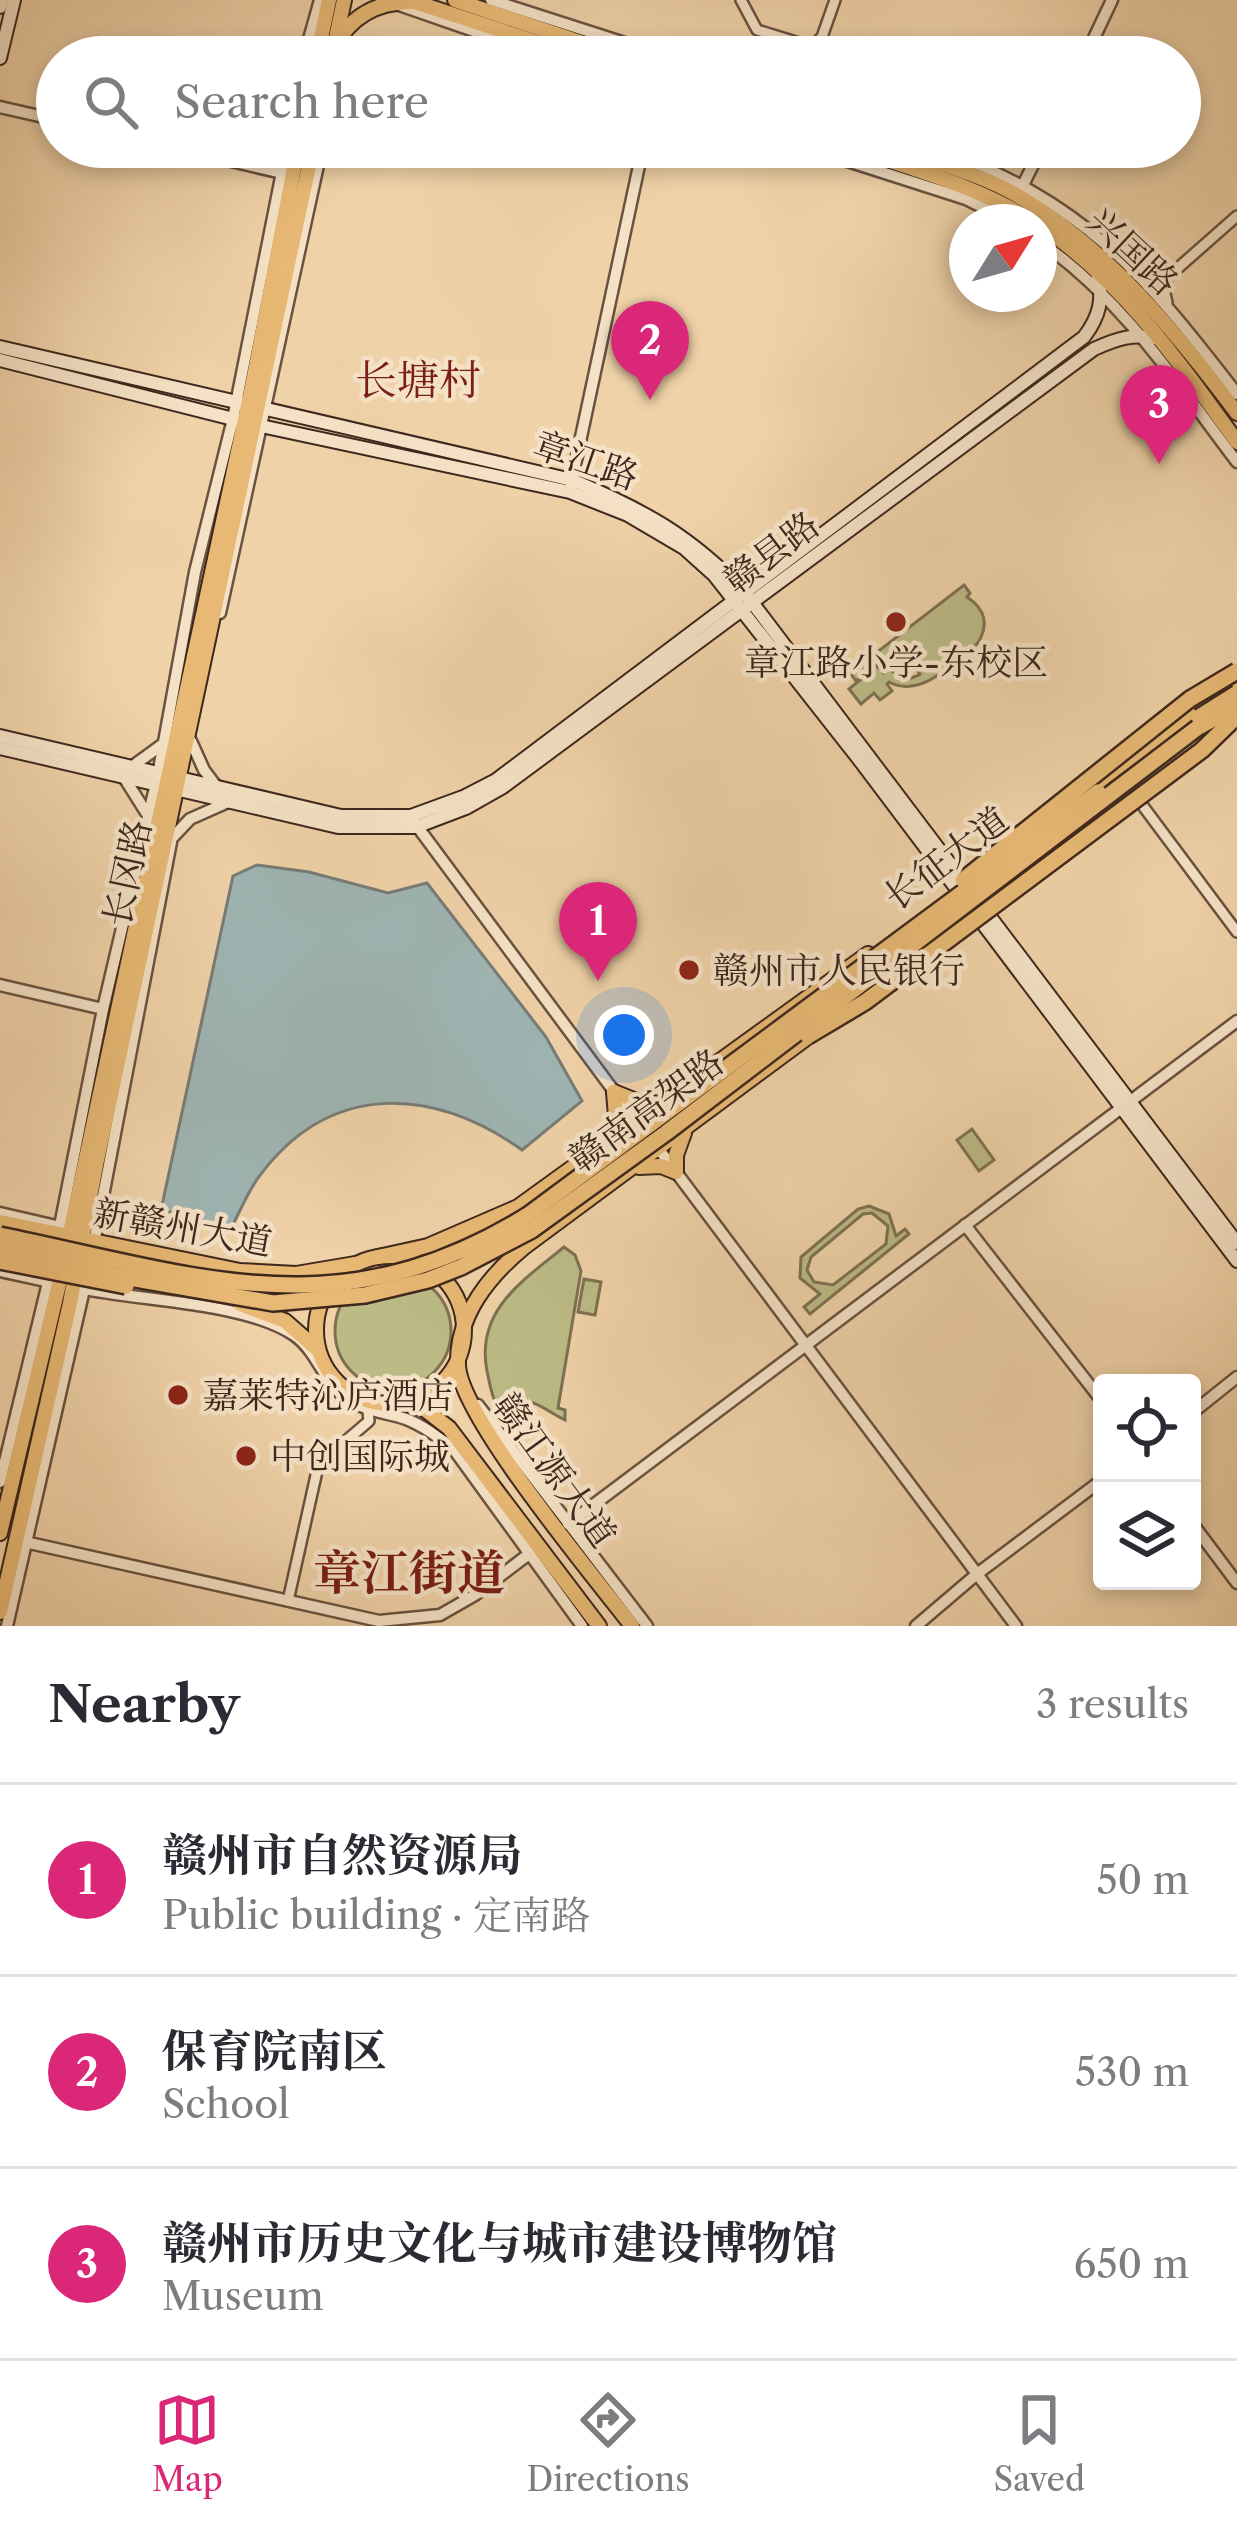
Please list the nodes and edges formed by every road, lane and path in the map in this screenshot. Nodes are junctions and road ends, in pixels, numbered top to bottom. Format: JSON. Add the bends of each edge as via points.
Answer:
{"nodes":[{"id":1,"x":14,"y":0,"type":"edge"},
{"id":2,"x":346,"y":0,"type":"edge"},
{"id":3,"x":455,"y":0,"type":"edge"},
{"id":4,"x":490,"y":0,"type":"edge"},
{"id":5,"x":741,"y":0,"type":"edge"},
{"id":6,"x":835,"y":0,"type":"edge"},
{"id":7,"x":1112,"y":0,"type":"edge"},
{"id":8,"x":388,"y":1,"type":"edge"},
{"id":9,"x":411,"y":1,"type":"edge"},
{"id":10,"x":320,"y":2,"type":"edge"},
{"id":11,"x":346,"y":29,"type":"junction"},
{"id":12,"x":310,"y":36,"type":"edge"},
{"id":13,"x":321,"y":36,"type":"edge"},
{"id":14,"x":339,"y":36,"type":"edge"},
{"id":15,"x":343,"y":36,"type":"edge"},
{"id":16,"x":489,"y":36,"type":"edge"},
{"id":17,"x":517,"y":36,"type":"edge"},
{"id":18,"x":561,"y":36,"type":"edge"},
{"id":19,"x":602,"y":36,"type":"edge"},
{"id":20,"x":773,"y":36,"type":"edge"},
{"id":21,"x":822,"y":36,"type":"edge"},
{"id":22,"x":1095,"y":36,"type":"edge"},
{"id":23,"x":0,"y":58,"type":"edge"},
{"id":24,"x":0,"y":107,"type":"edge"},
{"id":25,"x":36,"y":115,"type":"edge"},
{"id":26,"x":261,"y":168,"type":"edge"},
{"id":27,"x":283,"y":168,"type":"edge"},
{"id":28,"x":294,"y":168,"type":"edge"},
{"id":29,"x":308,"y":168,"type":"edge"},
{"id":30,"x":316,"y":168,"type":"edge"},
{"id":31,"x":639,"y":168,"type":"edge"},
{"id":32,"x":869,"y":168,"type":"edge"},
{"id":33,"x":908,"y":168,"type":"edge"},
{"id":34,"x":952,"y":168,"type":"edge"},
{"id":35,"x":975,"y":168,"type":"edge"},
{"id":36,"x":1031,"y":168,"type":"edge"},
{"id":37,"x":282,"y":173,"type":"junction"},
{"id":38,"x":1020,"y":190,"type":"junction"},
{"id":39,"x":976,"y":204,"type":"edge"},
{"id":40,"x":1005,"y":204,"type":"edge"},
{"id":41,"x":1237,"y":215,"type":"edge"},
{"id":42,"x":1057,"y":237,"type":"edge"},
{"id":43,"x":1057,"y":255,"type":"edge"},
{"id":44,"x":1096,"y":272,"type":"junction"},
{"id":45,"x":1170,"y":275,"type":"junction"},
{"id":46,"x":1141,"y":276,"type":"junction"},
{"id":47,"x":1102,"y":290,"type":"junction"},
{"id":48,"x":1168,"y":304,"type":"junction"},
{"id":49,"x":1140,"y":334,"type":"junction"},
{"id":50,"x":1160,"y":339,"type":"junction"},
{"id":51,"x":0,"y":347,"type":"edge"},
{"id":52,"x":0,"y":360,"type":"edge"},
{"id":53,"x":1237,"y":394,"type":"edge"},
{"id":54,"x":252,"y":406,"type":"junction"},
{"id":55,"x":1237,"y":413,"type":"edge"},
{"id":56,"x":248,"y":423,"type":"junction"},
{"id":57,"x":1237,"y":442,"type":"edge"},
{"id":58,"x":1237,"y":462,"type":"edge"},
{"id":59,"x":571,"y":486,"type":"junction"},
{"id":60,"x":743,"y":602,"type":"junction"},
{"id":61,"x":1237,"y":674,"type":"edge"},
{"id":62,"x":1237,"y":692,"type":"edge"},
{"id":63,"x":1237,"y":712,"type":"edge"},
{"id":64,"x":0,"y":736,"type":"edge"},
{"id":65,"x":191,"y":741,"type":"junction"},
{"id":66,"x":163,"y":744,"type":"junction"},
{"id":67,"x":0,"y":748,"type":"edge"},
{"id":68,"x":128,"y":774,"type":"junction"},
{"id":69,"x":170,"y":784,"type":"junction"},
{"id":70,"x":218,"y":789,"type":"junction"},
{"id":71,"x":1134,"y":794,"type":"junction"},
{"id":72,"x":226,"y":803,"type":"junction"},
{"id":73,"x":149,"y":818,"type":"junction"},
{"id":74,"x":414,"y":821,"type":"junction"},
{"id":75,"x":172,"y":838,"type":"junction"},
{"id":76,"x":960,"y":886,"type":"junction"},
{"id":77,"x":978,"y":909,"type":"junction"},
{"id":78,"x":1237,"y":932,"type":"edge"},
{"id":79,"x":0,"y":985,"type":"edge"},
{"id":80,"x":830,"y":992,"type":"junction"},
{"id":81,"x":103,"y":1010,"type":"junction"},
{"id":82,"x":1237,"y":1021,"type":"edge"},
{"id":83,"x":614,"y":1092,"type":"junction"},
{"id":84,"x":662,"y":1104,"type":"junction"},
{"id":85,"x":1125,"y":1105,"type":"junction"},
{"id":86,"x":637,"y":1123,"type":"junction"},
{"id":87,"x":686,"y":1128,"type":"junction"},
{"id":88,"x":604,"y":1146,"type":"junction"},
{"id":89,"x":659,"y":1149,"type":"junction"},
{"id":90,"x":626,"y":1172,"type":"junction"},
{"id":91,"x":676,"y":1172,"type":"junction"},
{"id":92,"x":0,"y":1225,"type":"edge"},
{"id":93,"x":965,"y":1225,"type":"junction"},
{"id":94,"x":78,"y":1237,"type":"junction"},
{"id":95,"x":1237,"y":1243,"type":"edge"},
{"id":96,"x":0,"y":1254,"type":"edge"},
{"id":97,"x":378,"y":1257,"type":"junction"},
{"id":98,"x":1237,"y":1262,"type":"edge"},
{"id":99,"x":357,"y":1263,"type":"junction"},
{"id":100,"x":0,"y":1271,"type":"edge"},
{"id":101,"x":67,"y":1278,"type":"junction"},
{"id":102,"x":462,"y":1345,"type":"junction"},
{"id":103,"x":805,"y":1345,"type":"junction"},
{"id":104,"x":324,"y":1363,"type":"junction"},
{"id":105,"x":1237,"y":1377,"type":"edge"},
{"id":106,"x":462,"y":1384,"type":"junction"},
{"id":107,"x":1093,"y":1389,"type":"edge"},
{"id":108,"x":393,"y":1403,"type":"junction"},
{"id":109,"x":367,"y":1404,"type":"junction"},
{"id":110,"x":1201,"y":1405,"type":"edge"},
{"id":111,"x":423,"y":1408,"type":"junction"},
{"id":112,"x":453,"y":1449,"type":"junction"},
{"id":113,"x":0,"y":1482,"type":"edge"},
{"id":114,"x":1099,"y":1482,"type":"edge"},
{"id":115,"x":568,"y":1524,"type":"junction"},
{"id":116,"x":0,"y":1533,"type":"edge"},
{"id":117,"x":1201,"y":1535,"type":"edge"},
{"id":118,"x":25,"y":1542,"type":"junction"},
{"id":119,"x":529,"y":1554,"type":"junction"},
{"id":120,"x":977,"y":1574,"type":"junction"},
{"id":121,"x":1237,"y":1583,"type":"edge"},
{"id":122,"x":289,"y":1600,"type":"junction"},
{"id":123,"x":0,"y":1612,"type":"edge"},
{"id":124,"x":344,"y":1621,"type":"edge"},
{"id":125,"x":7,"y":1626,"type":"edge"},
{"id":126,"x":582,"y":1626,"type":"edge"},
{"id":127,"x":599,"y":1626,"type":"edge"},
{"id":128,"x":632,"y":1626,"type":"edge"},
{"id":129,"x":647,"y":1626,"type":"edge"},
{"id":130,"x":916,"y":1626,"type":"edge"},
{"id":131,"x":1016,"y":1626,"type":"edge"}],
"edges":[{"from":1,"to":23,"type":"main road"},
{"from":2,"to":11,"type":"street"},
{"from":2,"to":14,"type":"main road"},
{"from":3,"to":18,"type":"main road"},
{"from":4,"to":19,"type":"street"},
{"from":5,"to":20,"type":"street","via":[[757,30]]},
{"from":6,"to":21,"type":"street"},
{"from":7,"to":22,"type":"street"},
{"from":8,"to":9,"type":"main road"},
{"from":8,"to":11,"type":"main road"},
{"from":8,"to":16,"type":"street"},
{"from":9,"to":17,"type":"main road"},
{"from":10,"to":12,"type":"street"},
{"from":10,"to":13,"type":"main road"},
{"from":11,"to":15,"type":"main road"},
{"from":24,"to":25,"type":"street"},
{"from":26,"to":37,"type":"street"},
{"from":27,"to":37,"type":"street"},
{"from":28,"to":54,"type":"main road","name":"长冈路"},
{"from":29,"to":54,"type":"main road","name":"长冈路"},
{"from":30,"to":54,"type":"street"},
{"from":31,"to":59,"type":"street"},
{"from":32,"to":39,"type":"street"},
{"from":33,"to":40,"type":"main road","name":"兴国路"},
{"from":34,"to":38,"type":"main road","name":"兴国路"},
{"from":35,"to":38,"type":"street"},
{"from":36,"to":38,"type":"street"},
{"from":37,"to":54,"type":"street"},
{"from":38,"to":46,"type":"street","via":[[1083,224]]},
{"from":38,"to":55,"type":"main road","name":"兴国路","via":[[1126,282]]},
{"from":41,"to":45,"type":"street"},
{"from":42,"to":44,"type":"main road","name":"兴国路"},
{"from":43,"to":47,"type":"street"},
{"from":44,"to":47,"type":"main road"},
{"from":44,"to":50,"type":"main road","name":"兴国路"},
{"from":45,"to":46,"type":"street"},
{"from":45,"to":48,"type":"street","via":[[1163,284]]},
{"from":46,"to":48,"type":"street"},
{"from":47,"to":49,"type":"street"},
{"from":47,"to":60,"type":"main road","name":"赣县路","via":[[1084,338]]},
{"from":48,"to":53,"type":"street"},
{"from":49,"to":50,"type":"main road"},
{"from":49,"to":58,"type":"street"},
{"from":49,"to":60,"type":"main road","name":"赣县路","via":[[1094,349]]},
{"from":50,"to":57,"type":"main road","name":"兴国路"},
{"from":51,"to":54,"type":"main road","name":"章江路"},
{"from":52,"to":56,"type":"main road","name":"章江路"},
{"from":54,"to":56,"type":"main road","name":"长冈路"},
{"from":54,"to":59,"type":"main road","name":"章江路"},
{"from":56,"to":59,"type":"main road","name":"章江路"},
{"from":56,"to":65,"type":"street"},
{"from":56,"to":66,"type":"street","via":[[195,572]]},
{"from":56,"to":69,"type":"main road","name":"长冈路"},
{"from":59,"to":60,"type":"main road","name":"章江路","via":[[634,506],[690,540]]},
{"from":60,"to":74,"type":"main road","name":"赣县路","via":[[503,787],[466,808]]},
{"from":60,"to":76,"type":"main road","name":"章江路"},
{"from":61,"to":76,"type":"main road","name":"长征大道"},
{"from":61,"to":80,"type":"highway","bridge":true,"via":[[1190,699]]},
{"from":62,"to":80,"type":"highway","name":"赣南高架路","bridge":true},
{"from":63,"to":71,"type":"main road","name":"长征大道"},
{"from":63,"to":96,"type":"highway","name":"赣南高架路","bridge":true,"via":[[1197,728],[532,1230],[461,1267],[302,1304]]},
{"from":64,"to":68,"type":"main road"},
{"from":65,"to":69,"type":"street"},
{"from":65,"to":70,"type":"street"},
{"from":66,"to":68,"type":"street"},
{"from":66,"to":69,"type":"street"},
{"from":67,"to":68,"type":"main road"},
{"from":68,"to":69,"type":"main road"},
{"from":68,"to":73,"type":"street"},
{"from":69,"to":70,"type":"main road"},
{"from":69,"to":72,"type":"main road"},
{"from":69,"to":73,"type":"street"},
{"from":69,"to":75,"type":"street"},
{"from":69,"to":94,"type":"main road","name":"长冈路"},
{"from":70,"to":74,"type":"main road","via":[[341,816]]},
{"from":71,"to":77,"type":"main road","name":"长征大道"},
{"from":71,"to":78,"type":"street"},
{"from":72,"to":74,"type":"main road","via":[[338,827]]},
{"from":72,"to":75,"type":"street","via":[[190,819]]},
{"from":73,"to":81,"type":"street"},
{"from":74,"to":83,"type":"street"},
{"from":75,"to":94,"type":"street"},
{"from":76,"to":77,"type":"main road","name":"章江路"},
{"from":76,"to":84,"type":"main road","name":"长征大道"},
{"from":77,"to":85,"type":"main road","name":"章江路"},
{"from":77,"to":87,"type":"main road","name":"长征大道"},
{"from":79,"to":81,"type":"street"},
{"from":80,"to":94,"type":"highway","name":"赣南高架路","bridge":true,"via":[[529,1215],[440,1261],[298,1288],[227,1282]]},
{"from":81,"to":94,"type":"street"},
{"from":82,"to":85,"type":"street"},
{"from":83,"to":84,"type":"main road"},
{"from":83,"to":86,"type":"street"},
{"from":83,"to":88,"type":"main road","via":[[616,1116]]},
{"from":84,"to":86,"type":"main road","name":"长征大道"},
{"from":85,"to":93,"type":"street"},
{"from":85,"to":95,"type":"main road"},
{"from":85,"to":98,"type":"main road"},
{"from":86,"to":88,"type":"main road","name":"长征大道"},
{"from":86,"to":89,"type":"street"},
{"from":87,"to":89,"type":"main road","name":"长征大道"},
{"from":87,"to":91,"type":"main road"},
{"from":88,"to":97,"type":"main road","name":"长征大道","via":[[499,1216]]},
{"from":89,"to":90,"type":"main road","name":"长征大道"},
{"from":89,"to":91,"type":"street"},
{"from":90,"to":91,"type":"main road","via":[[649,1165]]},
{"from":90,"to":102,"type":"main road","name":"长征大道","via":[[499,1269],[474,1300]]},
{"from":91,"to":103,"type":"street"},
{"from":92,"to":94,"type":"highway","name":"赣南高架路","bridge":true},
{"from":92,"to":94,"type":"main road","name":"新赣州大道"},
{"from":93,"to":103,"type":"street"},
{"from":93,"to":107,"type":"street"},
{"from":94,"to":99,"type":"main road","name":"新赣州大道","via":[[267,1274]]},
{"from":94,"to":101,"type":"main road","name":"长冈路"},
{"from":94,"to":101,"type":"street"},
{"from":96,"to":101,"type":"main road","name":"新赣州大道"},
{"from":97,"to":99,"type":"main road"},
{"from":97,"to":102,"type":"main road","via":[[405,1258],[440,1276],[461,1311]]},
{"from":99,"to":104,"type":"main road","via":[[320,1306],[316,1335]]},
{"from":100,"to":101,"type":"street"},
{"from":101,"to":104,"type":"main road","name":"新赣州大道","via":[[262,1310],[306,1336]]},
{"from":101,"to":109,"type":"street","via":[[281,1328],[303,1343],[335,1389]]},
{"from":101,"to":113,"type":"street"},
{"from":101,"to":116,"type":"main road","name":"长冈路"},
{"from":101,"to":118,"type":"street"},
{"from":101,"to":123,"type":"main road","name":"长冈路"},
{"from":102,"to":106,"type":"main road","name":"赣江源大道"},
{"from":102,"to":108,"type":"main road","via":[[438,1386]]},
{"from":103,"to":115,"type":"street"},
{"from":103,"to":120,"type":"street"},
{"from":104,"to":109,"type":"main road"},
{"from":105,"to":110,"type":"street"},
{"from":106,"to":115,"type":"street"},
{"from":106,"to":128,"type":"main road","name":"赣江源大道","via":[[477,1417]]},
{"from":108,"to":109,"type":"main road"},
{"from":108,"to":111,"type":"main road"},
{"from":109,"to":112,"type":"street"},
{"from":109,"to":122,"type":"street","via":[[369,1421],[320,1463]]},
{"from":111,"to":112,"type":"street"},
{"from":111,"to":127,"type":"main road","name":"赣江源大道","via":[[456,1436]]},
{"from":112,"to":119,"type":"street"},
{"from":114,"to":120,"type":"street"},
{"from":115,"to":129,"type":"street"},
{"from":117,"to":121,"type":"street"},
{"from":118,"to":122,"type":"street"},
{"from":118,"to":125,"type":"street"},
{"from":119,"to":124,"type":"street","via":[[440,1616]]},
{"from":119,"to":126,"type":"street"},
{"from":120,"to":130,"type":"street"},
{"from":120,"to":131,"type":"street"},
{"from":122,"to":124,"type":"street"}]}
